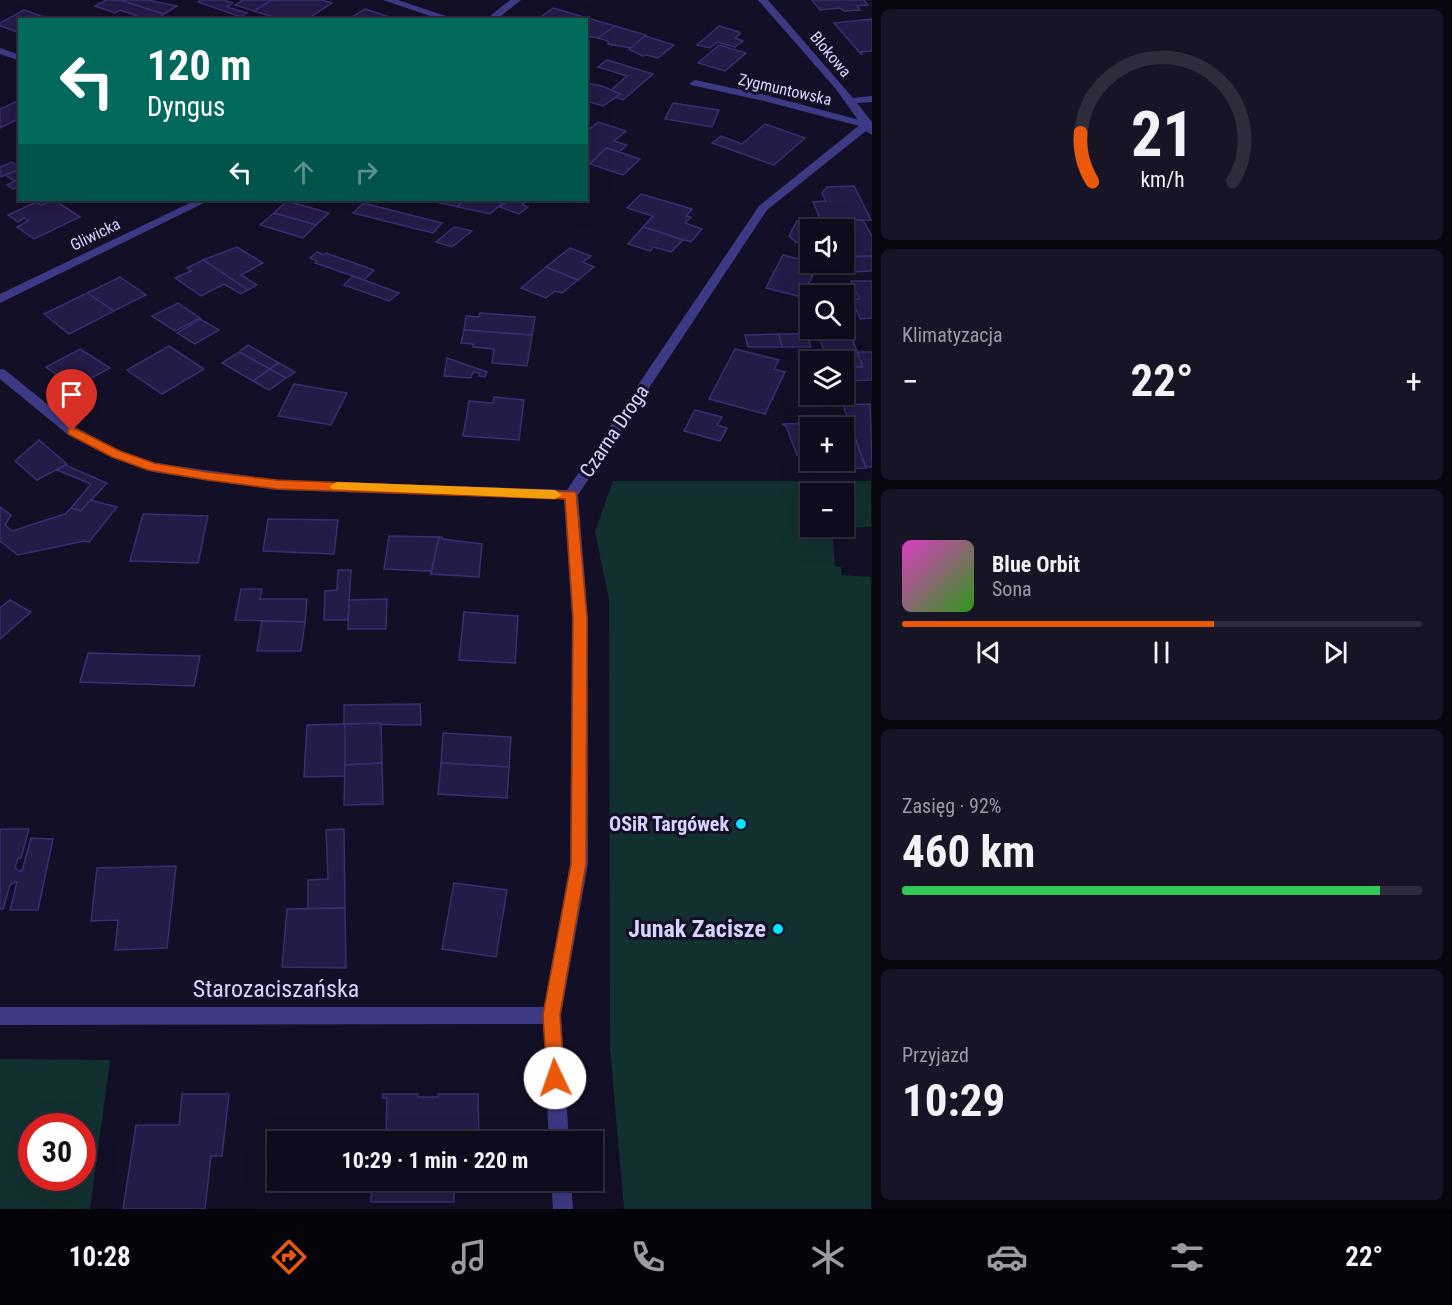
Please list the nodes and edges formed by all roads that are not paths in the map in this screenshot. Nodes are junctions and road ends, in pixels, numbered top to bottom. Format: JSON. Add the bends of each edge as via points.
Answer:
{"nodes":[{"id":1,"x":388,"y":0,"type":"edge"},
{"id":2,"x":516,"y":0,"type":"edge"},
{"id":3,"x":763,"y":0,"type":"edge"},
{"id":4,"x":447,"y":18,"type":"edge"},
{"id":5,"x":492,"y":18,"type":"edge"},
{"id":6,"x":0,"y":51,"type":"edge"},
{"id":7,"x":18,"y":56,"type":"edge"},
{"id":8,"x":695,"y":84,"type":"dead end"},
{"id":9,"x":872,"y":99,"type":"edge"},
{"id":10,"x":850,"y":102,"type":"junction"},
{"id":11,"x":870,"y":127,"type":"edge"},
{"id":12,"x":202,"y":201,"type":"edge"},
{"id":13,"x":0,"y":299,"type":"edge"},
{"id":14,"x":0,"y":373,"type":"edge"},
{"id":15,"x":571,"y":495,"type":"junction"},
{"id":16,"x":552,"y":1015,"type":"junction"},
{"id":17,"x":0,"y":1016,"type":"edge"},
{"id":18,"x":558,"y":1131,"type":"edge"},
{"id":19,"x":562,"y":1191,"type":"edge"},
{"id":20,"x":563,"y":1209,"type":"edge"}],
"edges":[{"from":1,"to":4,"type":"street"},
{"from":2,"to":5,"type":"street"},
{"from":3,"to":10,"type":"street","name":"Blokowa"},
{"from":6,"to":7,"type":"street"},
{"from":8,"to":11,"type":"street","name":"Zygmuntowska","via":[[765,98]]},
{"from":9,"to":10,"type":"street"},
{"from":10,"to":11,"type":"street","name":"Blokowa"},
{"from":11,"to":15,"type":"street","name":"Czarna Droga","via":[[763,208]]},
{"from":12,"to":13,"type":"street","name":"Gliwicka"},
{"from":14,"to":15,"type":"street","via":[[72,431],[116,454],[153,467],[277,484]]},
{"from":15,"to":16,"type":"street","name":"Czarna Droga","via":[[580,618],[579,864]]},
{"from":16,"to":17,"type":"street","name":"Starozaciszańska"},
{"from":16,"to":18,"type":"street","name":"Czarna Droga"},
{"from":19,"to":20,"type":"street"}]}
